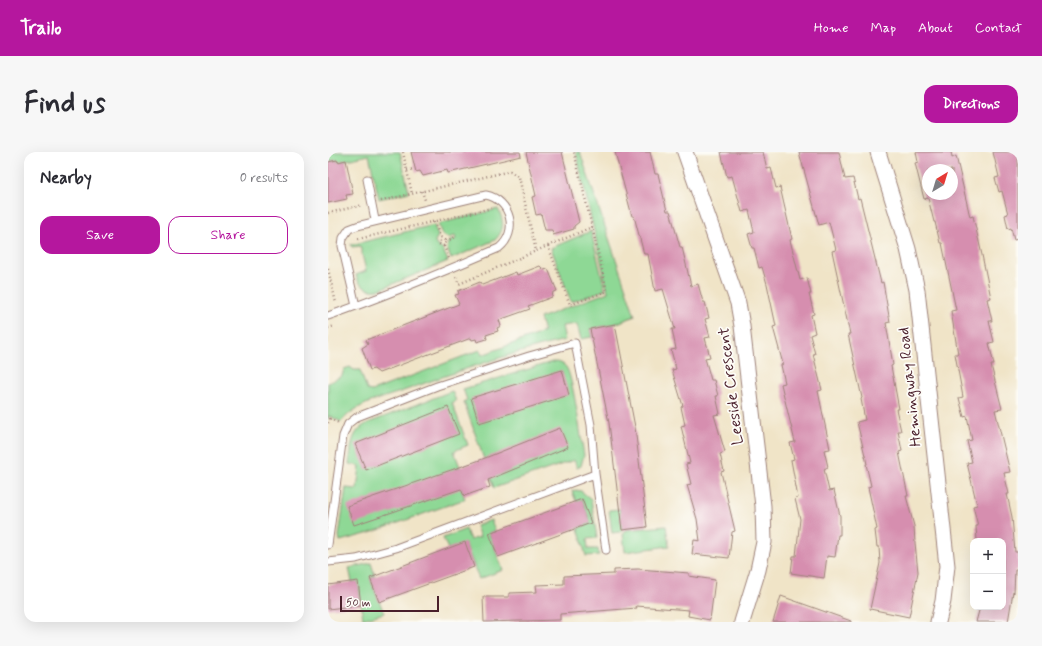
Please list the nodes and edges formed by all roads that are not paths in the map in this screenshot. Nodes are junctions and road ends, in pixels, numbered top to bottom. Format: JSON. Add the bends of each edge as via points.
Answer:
{"nodes":[{"id":1,"x":685,"y":152,"type":"edge"},
{"id":2,"x":878,"y":152,"type":"edge"},
{"id":3,"x":367,"y":180,"type":"dead end"},
{"id":4,"x":375,"y":220,"type":"junction"},
{"id":5,"x":356,"y":306,"type":"junction"},
{"id":6,"x":328,"y":316,"type":"edge"},
{"id":7,"x":595,"y":474,"type":"junction"},
{"id":8,"x":328,"y":545,"type":"edge"},
{"id":9,"x":606,"y":550,"type":"dead end"},
{"id":10,"x":328,"y":562,"type":"edge"},
{"id":11,"x":742,"y":622,"type":"edge"},
{"id":12,"x":938,"y":622,"type":"edge"}],
"edges":[{"from":1,"to":11,"type":"street","name":"Leeside Crescent","via":[[738,303],[742,326],[763,506],[764,542]]},
{"from":2,"to":12,"type":"street","name":"Hemingway Road","via":[[918,290],[947,566]]},
{"from":3,"to":4,"type":"lane"},
{"from":4,"to":5,"type":"lane","via":[[349,230],[343,238],[342,246]]},
{"from":4,"to":5,"type":"lane","via":[[486,195],[495,197],[505,206],[510,230],[506,241],[499,248]]},
{"from":5,"to":6,"type":"lane"},
{"from":7,"to":8,"type":"lane","via":[[592,425],[575,343],[437,386],[357,416],[348,424],[343,436]]},
{"from":7,"to":9,"type":"lane"},
{"from":7,"to":10,"type":"lane","via":[[396,548],[356,559]]}]}
